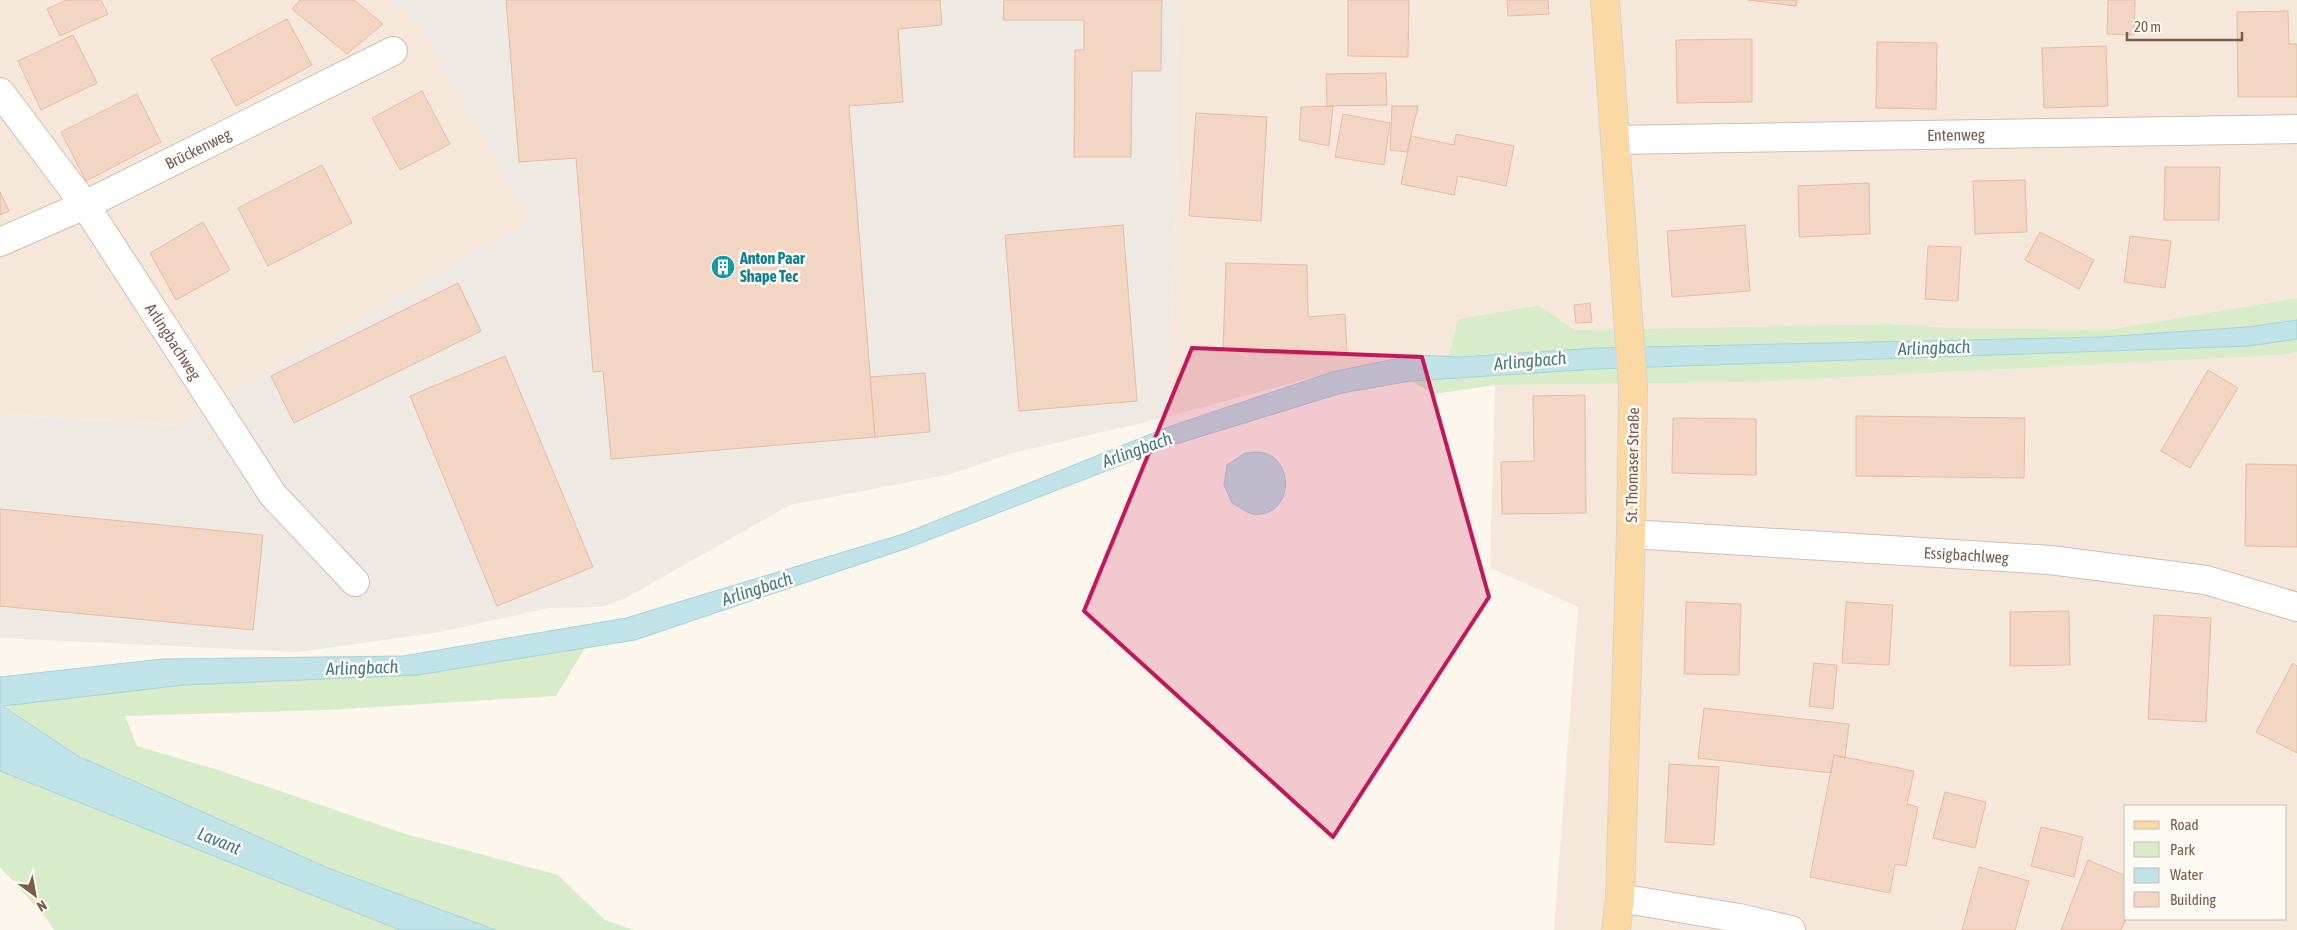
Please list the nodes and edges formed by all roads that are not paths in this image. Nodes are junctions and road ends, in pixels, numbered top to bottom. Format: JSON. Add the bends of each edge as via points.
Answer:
{"nodes":[{"id":1,"x":1605,"y":0,"type":"edge"},
{"id":2,"x":393,"y":51,"type":"dead end"},
{"id":3,"x":0,"y":92,"type":"edge"},
{"id":4,"x":2297,"y":129,"type":"edge"},
{"id":5,"x":1615,"y":140,"type":"junction"},
{"id":6,"x":85,"y":205,"type":"junction"},
{"id":7,"x":0,"y":242,"type":"edge"},
{"id":8,"x":1631,"y":534,"type":"junction"},
{"id":9,"x":354,"y":582,"type":"dead end"},
{"id":10,"x":2297,"y":607,"type":"edge"},
{"id":11,"x":1620,"y":898,"type":"junction"},
{"id":12,"x":1616,"y":930,"type":"edge"},
{"id":13,"x":1792,"y":930,"type":"edge"}],
"edges":[{"from":1,"to":5,"type":"main road","name":"St. Thomaser Straße"},
{"from":2,"to":6,"type":"street","name":"Brückenweg"},
{"from":3,"to":6,"type":"street","name":"Arlingbachweg"},
{"from":4,"to":5,"type":"street","name":"Entenweg"},
{"from":5,"to":8,"type":"main road","name":"St. Thomaser Straße","via":[[1633,386]]},
{"from":6,"to":7,"type":"street","name":"Brückenweg"},
{"from":6,"to":9,"type":"street","name":"Arlingbachweg","via":[[272,495]]},
{"from":8,"to":10,"type":"street","name":"Essigbachlweg","via":[[2050,560],[2206,580]]},
{"from":8,"to":11,"type":"main road","name":"St. Thomaser Straße"},
{"from":11,"to":12,"type":"main road","name":"St. Thomaser Straße"},
{"from":11,"to":13,"type":"street"}]}
